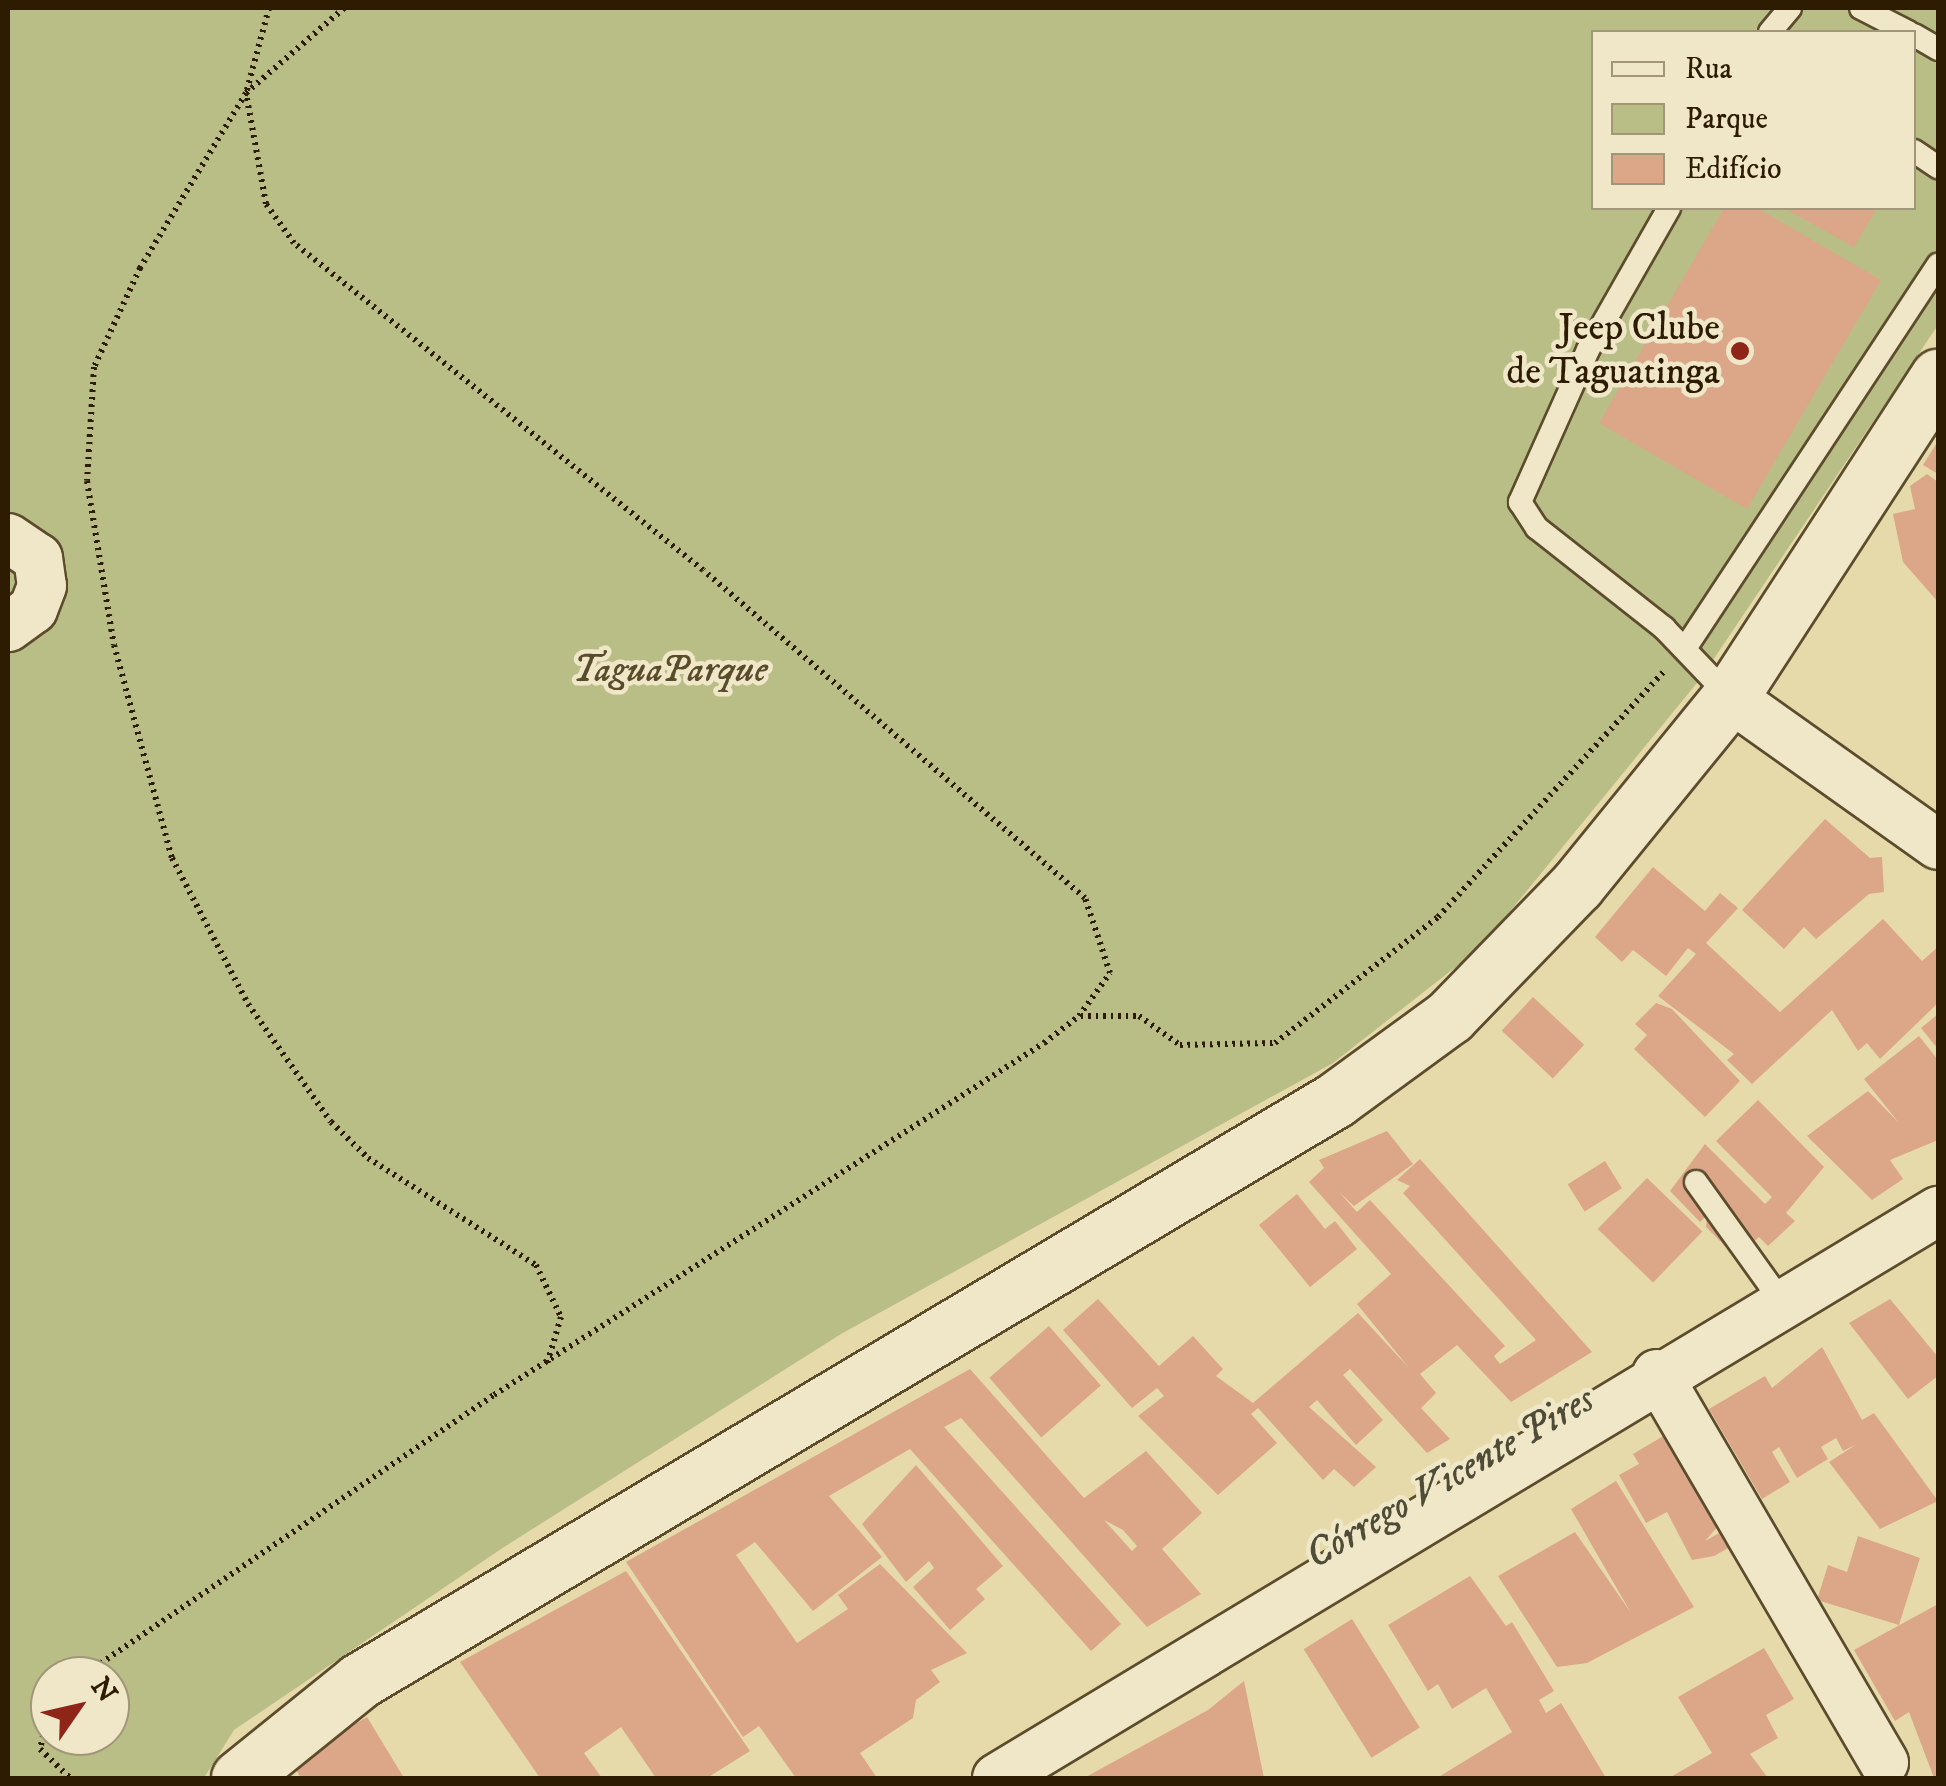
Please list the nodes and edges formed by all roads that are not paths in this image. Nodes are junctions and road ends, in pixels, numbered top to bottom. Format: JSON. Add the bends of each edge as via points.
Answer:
{"nodes":[{"id":1,"x":1790,"y":8,"type":"edge"},
{"id":2,"x":1861,"y":8,"type":"edge"},
{"id":3,"x":1772,"y":30,"type":"edge"},
{"id":4,"x":1903,"y":30,"type":"edge"},
{"id":5,"x":1916,"y":152,"type":"edge"},
{"id":6,"x":1938,"y":167,"type":"edge"},
{"id":7,"x":1668,"y":210,"type":"edge"},
{"id":8,"x":1938,"y":265,"type":"edge"},
{"id":9,"x":1938,"y":377,"type":"edge"},
{"id":10,"x":8,"y":538,"type":"edge"},
{"id":11,"x":8,"y":627,"type":"edge"},
{"id":12,"x":1686,"y":648,"type":"junction"},
{"id":13,"x":1730,"y":697,"type":"junction"},
{"id":14,"x":1938,"y":845,"type":"edge"},
{"id":15,"x":1696,"y":1182,"type":"dead end"},
{"id":16,"x":1938,"y":1211,"type":"edge"},
{"id":17,"x":1782,"y":1302,"type":"junction"},
{"id":18,"x":1657,"y":1374,"type":"junction"},
{"id":19,"x":1884,"y":1763,"type":"dead end"},
{"id":20,"x":239,"y":1778,"type":"edge"},
{"id":21,"x":997,"y":1778,"type":"edge"}],
"edges":[{"from":1,"to":3,"type":"lane"},
{"from":2,"to":4,"type":"lane"},
{"from":5,"to":6,"type":"lane"},
{"from":7,"to":12,"type":"lane","via":[[1588,350],[1520,502],[1537,528]]},
{"from":8,"to":12,"type":"lane"},
{"from":9,"to":13,"type":"street"},
{"from":10,"to":11,"type":"street","via":[[38,558],[42,586],[33,610]]},
{"from":12,"to":13,"type":"lane"},
{"from":13,"to":14,"type":"street"},
{"from":13,"to":20,"type":"street","via":[[1510,959],[1390,1062],[424,1640],[296,1724]]},
{"from":15,"to":17,"type":"lane"},
{"from":16,"to":17,"type":"street"},
{"from":17,"to":18,"type":"street"},
{"from":18,"to":19,"type":"street"},
{"from":18,"to":21,"type":"street"}]}
